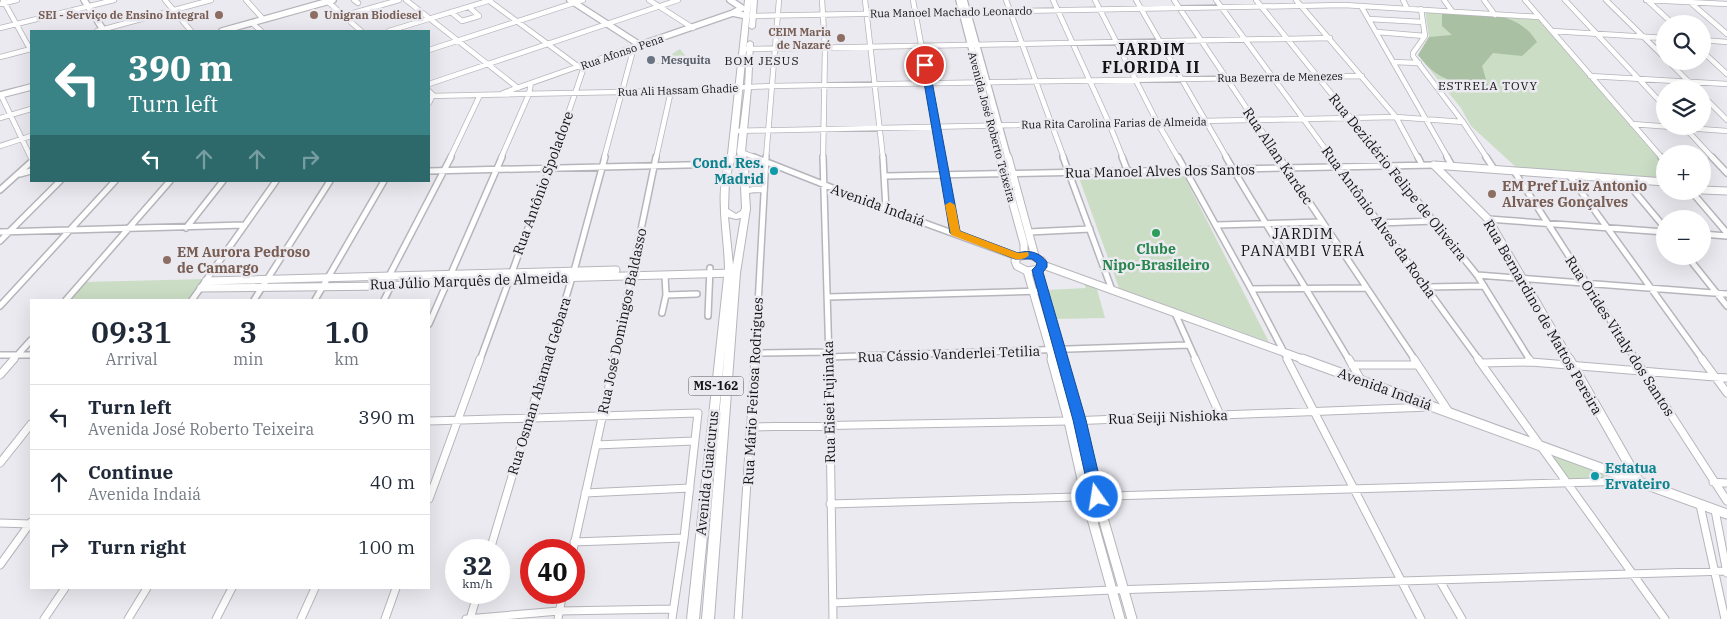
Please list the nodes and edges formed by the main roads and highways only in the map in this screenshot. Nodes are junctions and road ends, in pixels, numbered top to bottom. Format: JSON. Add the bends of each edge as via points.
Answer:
{"nodes":[{"id":1,"x":751,"y":1,"type":"edge"},
{"id":2,"x":746,"y":49,"type":"junction"},
{"id":3,"x":738,"y":131,"type":"junction"},
{"id":4,"x":724,"y":164,"type":"junction"},
{"id":5,"x":744,"y":165,"type":"junction"},
{"id":6,"x":763,"y":190,"type":"road end"},
{"id":7,"x":746,"y":192,"type":"junction"},
{"id":8,"x":746,"y":208,"type":"junction"},
{"id":9,"x":725,"y":210,"type":"junction"},
{"id":10,"x":732,"y":270,"type":"junction"},
{"id":11,"x":692,"y":619,"type":"edge"},
{"id":12,"x":708,"y":619,"type":"edge"}],
"edges":[{"from":1,"to":2,"type":"main road","name":"Avenida Guaicurus","number":"MS-162"},
{"from":2,"to":3,"type":"main road","name":"Avenida Guaicurus","number":"MS-162","via":[[738,88]]},
{"from":2,"to":3,"type":"main road","name":"Avenida Guaicurus","number":"MS-162","via":[[748,88]]},
{"from":3,"to":4,"type":"main road","name":"Avenida Guaicurus","number":"MS-162","via":[[732,154]]},
{"from":3,"to":5,"type":"main road","name":"Avenida Guaicurus","number":"MS-162"},
{"from":4,"to":5,"type":"main road"},
{"from":4,"to":9,"type":"main road","name":"Avenida Guaicurus","number":"MS-162"},
{"from":5,"to":7,"type":"main road","name":"Avenida Guaicurus","number":"MS-162"},
{"from":6,"to":7,"type":"main road","via":[[753,188]]},
{"from":7,"to":8,"type":"main road","name":"Avenida Guaicurus","number":"MS-162"},
{"from":8,"to":9,"type":"main road","via":[[736,217]]},
{"from":8,"to":10,"type":"main road","name":"Avenida Guaicurus","number":"MS-162"},
{"from":9,"to":10,"type":"main road","name":"Avenida Guaicurus","number":"MS-162"},
{"from":10,"to":11,"type":"main road","name":"Avenida Guaicurus","number":"MS-162"},
{"from":10,"to":12,"type":"main road","name":"Avenida Guaicurus","number":"MS-162"}]}
